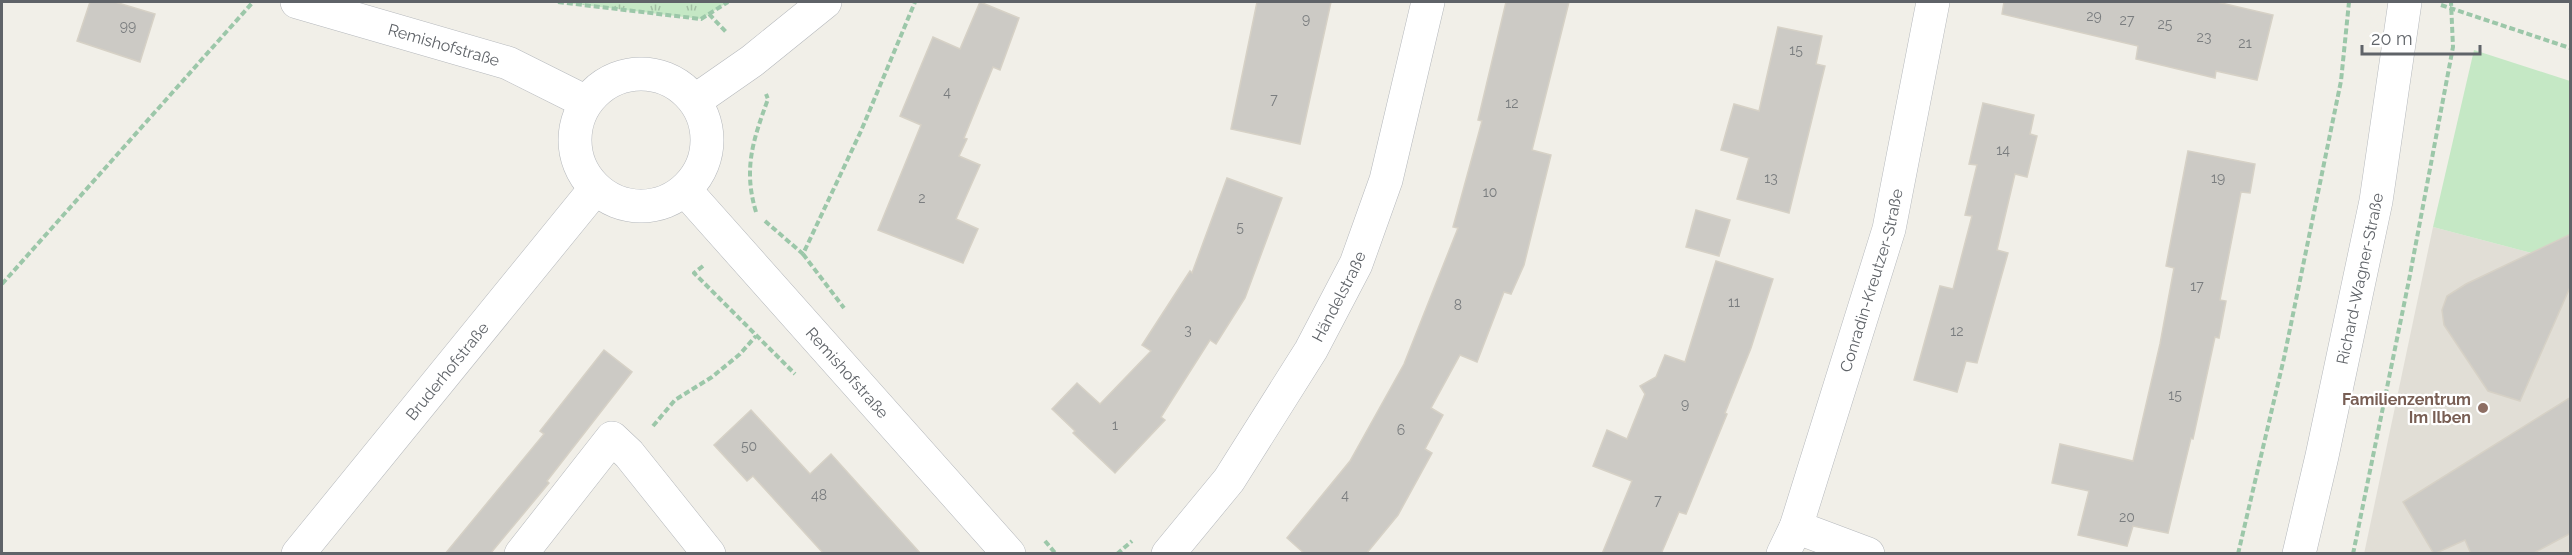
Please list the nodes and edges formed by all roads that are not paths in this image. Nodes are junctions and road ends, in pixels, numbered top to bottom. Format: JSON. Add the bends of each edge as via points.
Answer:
{"nodes":[{"id":1,"x":297,"y":2,"type":"edge"},
{"id":2,"x":825,"y":2,"type":"edge"},
{"id":3,"x":1428,"y":2,"type":"edge"},
{"id":4,"x":1933,"y":2,"type":"edge"},
{"id":5,"x":2405,"y":2,"type":"edge"},
{"id":6,"x":696,"y":100,"type":"junction"},
{"id":7,"x":586,"y":102,"type":"junction"},
{"id":8,"x":595,"y":189,"type":"junction"},
{"id":9,"x":686,"y":191,"type":"junction"},
{"id":10,"x":1790,"y":540,"type":"edge"},
{"id":11,"x":298,"y":554,"type":"edge"},
{"id":12,"x":521,"y":554,"type":"edge"},
{"id":13,"x":709,"y":554,"type":"edge"},
{"id":14,"x":1009,"y":554,"type":"edge"},
{"id":15,"x":1168,"y":554,"type":"edge"},
{"id":16,"x":1868,"y":554,"type":"edge"},
{"id":17,"x":2299,"y":554,"type":"edge"}],
"edges":[{"from":1,"to":7,"type":"street","name":"Remishofstraße","via":[[508,63]]},
{"from":2,"to":6,"type":"street"},
{"from":3,"to":15,"type":"street","name":"Händelstraße","via":[[1386,180],[1356,264],[1311,350],[1228,480]]},
{"from":4,"to":10,"type":"street","name":"Conradin-Kreutzer-Straße","via":[[1889,230]]},
{"from":5,"to":17,"type":"street","name":"Richard-Wagner-Straße","via":[[2376,201]]},
{"from":6,"to":7,"type":"street","via":[[672,80],[641,73],[610,81]]},
{"from":6,"to":9,"type":"street","via":[[708,131],[704,164]]},
{"from":7,"to":8,"type":"street","via":[[575,131],[578,162]]},
{"from":8,"to":9,"type":"street","via":[[623,205],[657,206]]},
{"from":8,"to":11,"type":"street","name":"Bruderhofstraße"},
{"from":9,"to":14,"type":"street","name":"Remishofstraße"},
{"from":10,"to":16,"type":"street"},
{"from":12,"to":13,"type":"street","via":[[621,446]]}]}
